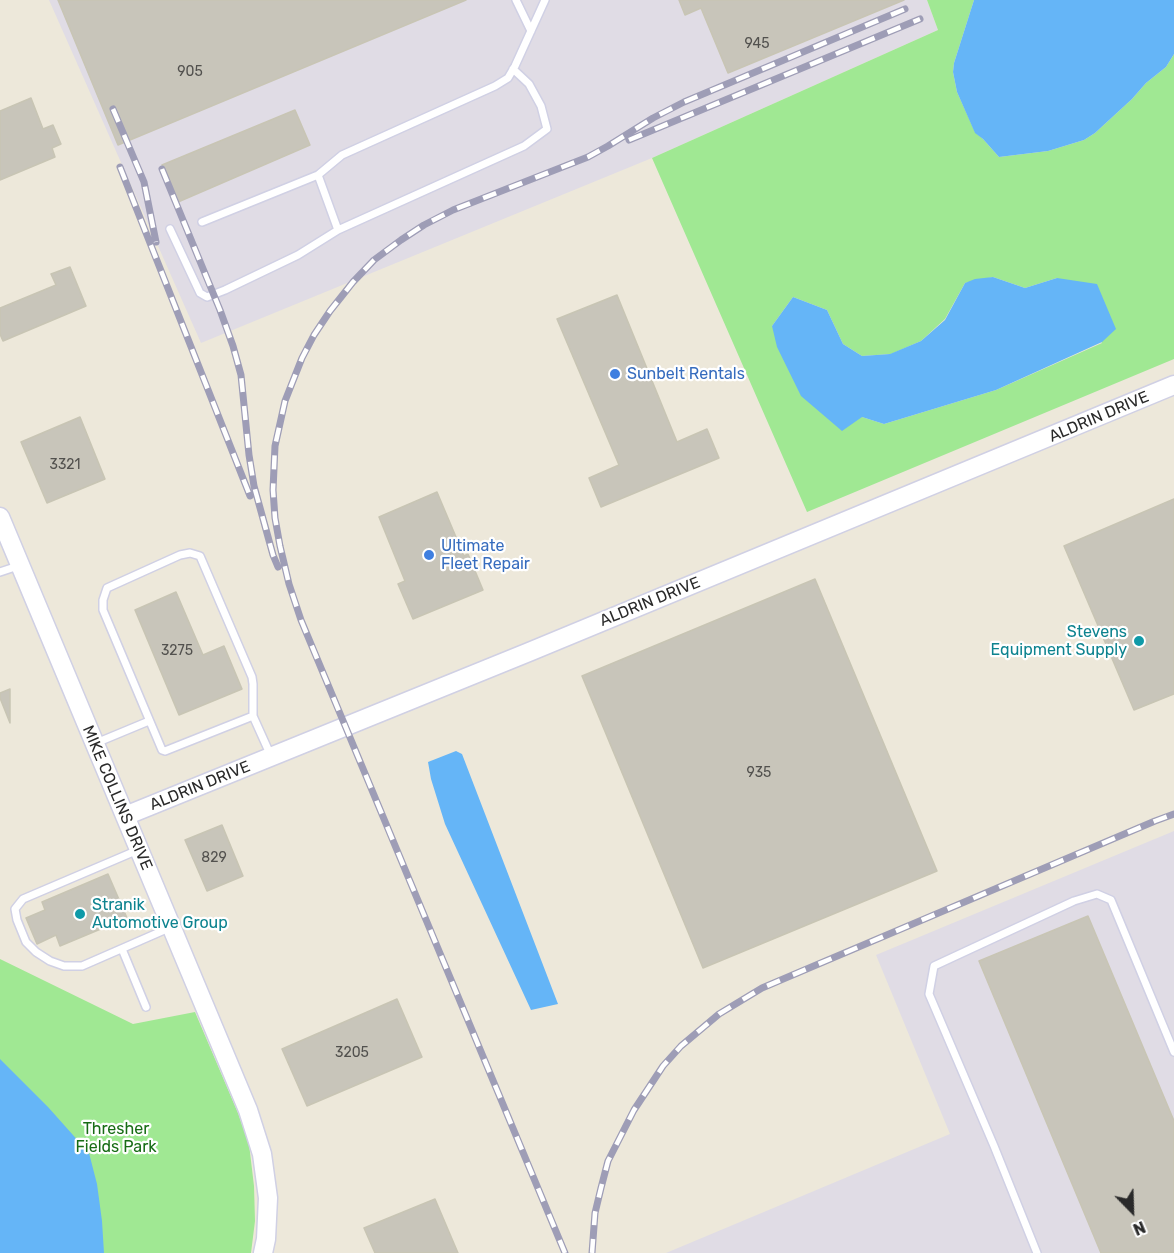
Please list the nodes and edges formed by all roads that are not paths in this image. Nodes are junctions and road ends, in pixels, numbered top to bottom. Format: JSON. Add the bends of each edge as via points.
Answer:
{"nodes":[{"id":1,"x":516,"y":0,"type":"edge"},
{"id":2,"x":545,"y":0,"type":"edge"},
{"id":3,"x":531,"y":31,"type":"junction"},
{"id":4,"x":513,"y":69,"type":"junction"},
{"id":5,"x":318,"y":176,"type":"junction"},
{"id":6,"x":202,"y":222,"type":"dead end"},
{"id":7,"x":170,"y":229,"type":"dead end"},
{"id":8,"x":338,"y":230,"type":"junction"},
{"id":9,"x":1174,"y":385,"type":"edge"},
{"id":10,"x":0,"y":517,"type":"edge"},
{"id":11,"x":20,"y":565,"type":"junction"},
{"id":12,"x":0,"y":572,"type":"edge"},
{"id":13,"x":253,"y":716,"type":"junction"},
{"id":14,"x":149,"y":721,"type":"junction"},
{"id":15,"x":95,"y":743,"type":"junction"},
{"id":16,"x":271,"y":757,"type":"junction"},
{"id":17,"x":125,"y":816,"type":"junction"},
{"id":18,"x":139,"y":850,"type":"junction"},
{"id":19,"x":172,"y":927,"type":"junction"},
{"id":20,"x":122,"y":949,"type":"junction"},
{"id":21,"x":146,"y":1007,"type":"dead end"},
{"id":22,"x":1174,"y":1052,"type":"edge"},
{"id":23,"x":263,"y":1253,"type":"edge"},
{"id":24,"x":1037,"y":1253,"type":"edge"}],
"edges":[{"from":1,"to":3,"type":"lane"},
{"from":2,"to":3,"type":"lane"},
{"from":3,"to":4,"type":"lane"},
{"from":4,"to":5,"type":"lane","via":[[508,78],[495,86],[342,155]]},
{"from":4,"to":8,"type":"lane","via":[[530,84],[547,129],[524,146]]},
{"from":5,"to":6,"type":"lane"},
{"from":5,"to":8,"type":"lane"},
{"from":7,"to":8,"type":"lane","via":[[200,293],[207,297],[298,255]]},
{"from":9,"to":16,"type":"street","name":"ALDRIN DRIVE"},
{"from":10,"to":11,"type":"street","name":"MIKE COLLINS DRIVE"},
{"from":11,"to":12,"type":"lane"},
{"from":11,"to":15,"type":"street","name":"MIKE COLLINS DRIVE"},
{"from":13,"to":14,"type":"lane","via":[[165,751]]},
{"from":13,"to":14,"type":"lane","via":[[252,677],[200,556],[190,553],[107,588],[103,600],[103,610]]},
{"from":13,"to":16,"type":"lane"},
{"from":14,"to":15,"type":"lane"},
{"from":15,"to":17,"type":"street","name":"MIKE COLLINS DRIVE"},
{"from":16,"to":17,"type":"street","name":"ALDRIN DRIVE"},
{"from":17,"to":18,"type":"street","name":"MIKE COLLINS DRIVE"},
{"from":18,"to":19,"type":"street","name":"MIKE COLLINS DRIVE"},
{"from":18,"to":20,"type":"lane","via":[[23,899],[15,909],[26,942],[50,961],[82,966]]},
{"from":19,"to":20,"type":"lane"},
{"from":19,"to":23,"type":"street","name":"MIKE COLLINS DRIVE","via":[[248,1110],[262,1155],[268,1198]]},
{"from":20,"to":21,"type":"lane"},
{"from":22,"to":24,"type":"lane","via":[[1111,900],[1097,894],[933,966],[929,994]]}]}
